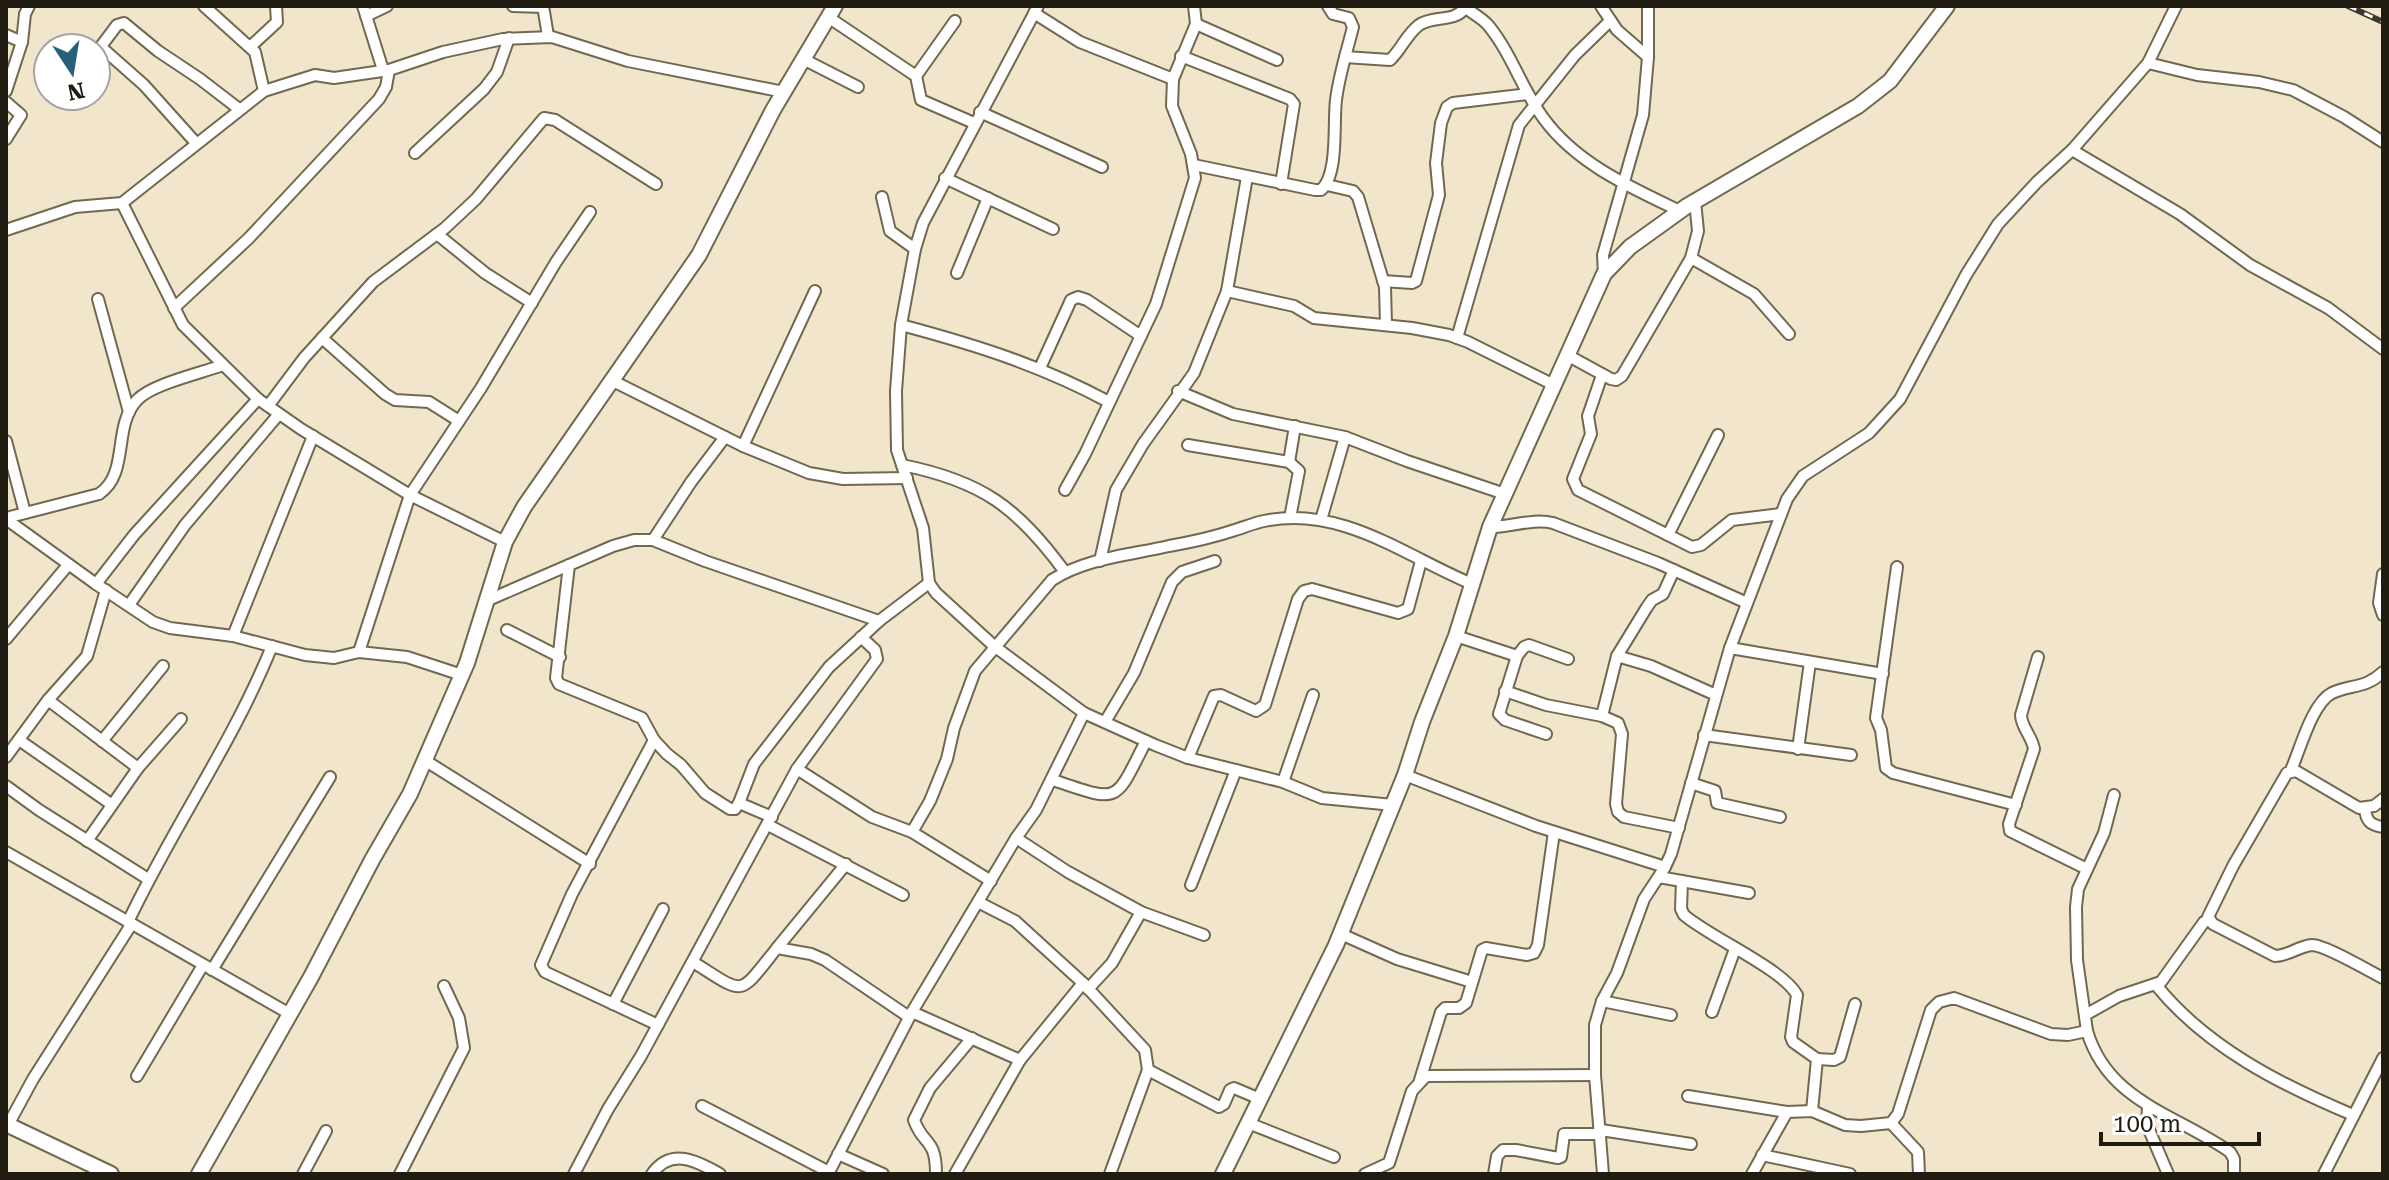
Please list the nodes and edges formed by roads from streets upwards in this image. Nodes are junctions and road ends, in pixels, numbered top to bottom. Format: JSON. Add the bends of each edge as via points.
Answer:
{"nodes":[{"id":1,"x":29,"y":6,"type":"edge"},
{"id":2,"x":204,"y":6,"type":"edge"},
{"id":3,"x":276,"y":6,"type":"edge"},
{"id":4,"x":387,"y":6,"type":"edge"},
{"id":5,"x":513,"y":6,"type":"edge"},
{"id":6,"x":543,"y":6,"type":"edge"},
{"id":7,"x":1194,"y":6,"type":"edge"},
{"id":8,"x":1328,"y":6,"type":"edge"},
{"id":9,"x":1351,"y":6,"type":"edge"},
{"id":10,"x":1601,"y":6,"type":"edge"},
{"id":11,"x":1648,"y":6,"type":"edge"},
{"id":12,"x":1947,"y":6,"type":"edge"},
{"id":13,"x":2176,"y":6,"type":"edge"},
{"id":14,"x":1465,"y":7,"type":"edge"},
{"id":15,"x":1036,"y":9,"type":"edge"},
{"id":16,"x":365,"y":11,"type":"edge"},
{"id":17,"x":832,"y":12,"type":"edge"},
{"id":18,"x":955,"y":21,"type":"dead end"},
{"id":19,"x":1610,"y":21,"type":"junction"},
{"id":20,"x":1353,"y":22,"type":"junction"},
{"id":21,"x":1196,"y":24,"type":"junction"},
{"id":22,"x":112,"y":32,"type":"edge"},
{"id":23,"x":6,"y":35,"type":"edge"},
{"id":24,"x":548,"y":36,"type":"junction"},
{"id":25,"x":509,"y":38,"type":"junction"},
{"id":26,"x":22,"y":42,"type":"junction"},
{"id":27,"x":250,"y":47,"type":"junction"},
{"id":28,"x":1181,"y":56,"type":"junction"},
{"id":29,"x":1345,"y":57,"type":"junction"},
{"id":30,"x":1648,"y":57,"type":"junction"},
{"id":31,"x":803,"y":59,"type":"junction"},
{"id":32,"x":1277,"y":60,"type":"dead end"},
{"id":33,"x":112,"y":61,"type":"edge"},
{"id":34,"x":2148,"y":63,"type":"junction"},
{"id":35,"x":386,"y":70,"type":"junction"},
{"id":36,"x":916,"y":76,"type":"junction"},
{"id":37,"x":1173,"y":79,"type":"junction"},
{"id":38,"x":8,"y":83,"type":"edge"},
{"id":39,"x":858,"y":87,"type":"dead end"},
{"id":40,"x":264,"y":91,"type":"junction"},
{"id":41,"x":784,"y":92,"type":"junction"},
{"id":42,"x":1531,"y":98,"type":"junction"},
{"id":43,"x":6,"y":102,"type":"edge"},
{"id":44,"x":239,"y":109,"type":"junction"},
{"id":45,"x":980,"y":112,"type":"junction"},
{"id":46,"x":974,"y":123,"type":"junction"},
{"id":47,"x":6,"y":139,"type":"edge"},
{"id":48,"x":2383,"y":142,"type":"edge"},
{"id":49,"x":196,"y":143,"type":"junction"},
{"id":50,"x":2072,"y":150,"type":"junction"},
{"id":51,"x":415,"y":153,"type":"dead end"},
{"id":52,"x":1194,"y":165,"type":"junction"},
{"id":53,"x":1102,"y":167,"type":"dead end"},
{"id":54,"x":1247,"y":177,"type":"junction"},
{"id":55,"x":945,"y":178,"type":"junction"},
{"id":56,"x":1622,"y":183,"type":"junction"},
{"id":57,"x":656,"y":184,"type":"dead end"},
{"id":58,"x":1281,"y":184,"type":"junction"},
{"id":59,"x":1327,"y":185,"type":"junction"},
{"id":60,"x":882,"y":197,"type":"dead end"},
{"id":61,"x":988,"y":198,"type":"junction"},
{"id":62,"x":1695,"y":201,"type":"junction"},
{"id":63,"x":122,"y":203,"type":"junction"},
{"id":64,"x":1680,"y":211,"type":"junction"},
{"id":65,"x":590,"y":212,"type":"dead end"},
{"id":66,"x":1053,"y":229,"type":"dead end"},
{"id":67,"x":6,"y":230,"type":"edge"},
{"id":68,"x":437,"y":234,"type":"junction"},
{"id":69,"x":915,"y":249,"type":"junction"},
{"id":70,"x":1691,"y":258,"type":"junction"},
{"id":71,"x":957,"y":273,"type":"dead end"},
{"id":72,"x":1604,"y":274,"type":"junction"},
{"id":73,"x":1383,"y":281,"type":"junction"},
{"id":74,"x":815,"y":291,"type":"dead end"},
{"id":75,"x":1227,"y":291,"type":"junction"},
{"id":76,"x":98,"y":299,"type":"dead end"},
{"id":77,"x":532,"y":303,"type":"junction"},
{"id":78,"x":174,"y":308,"type":"junction"},
{"id":79,"x":901,"y":325,"type":"junction"},
{"id":80,"x":1386,"y":325,"type":"junction"},
{"id":81,"x":1789,"y":334,"type":"dead end"},
{"id":82,"x":1141,"y":336,"type":"junction"},
{"id":83,"x":322,"y":338,"type":"junction"},
{"id":84,"x":1457,"y":338,"type":"junction"},
{"id":85,"x":2383,"y":349,"type":"edge"},
{"id":86,"x":1567,"y":355,"type":"junction"},
{"id":87,"x":223,"y":365,"type":"junction"},
{"id":88,"x":1040,"y":368,"type":"junction"},
{"id":89,"x":1602,"y":375,"type":"junction"},
{"id":90,"x":613,"y":381,"type":"junction"},
{"id":91,"x":1554,"y":385,"type":"junction"},
{"id":92,"x":1178,"y":391,"type":"junction"},
{"id":93,"x":258,"y":399,"type":"junction"},
{"id":94,"x":1109,"y":402,"type":"junction"},
{"id":95,"x":268,"y":406,"type":"junction"},
{"id":96,"x":129,"y":412,"type":"junction"},
{"id":97,"x":279,"y":414,"type":"junction"},
{"id":98,"x":459,"y":421,"type":"junction"},
{"id":99,"x":1295,"y":426,"type":"junction"},
{"id":100,"x":1718,"y":435,"type":"dead end"},
{"id":101,"x":313,"y":436,"type":"junction"},
{"id":102,"x":725,"y":437,"type":"junction"},
{"id":103,"x":1345,"y":437,"type":"junction"},
{"id":104,"x":7,"y":445,"type":"edge"},
{"id":105,"x":1188,"y":445,"type":"dead end"},
{"id":106,"x":743,"y":446,"type":"junction"},
{"id":107,"x":1289,"y":462,"type":"junction"},
{"id":108,"x":902,"y":465,"type":"junction"},
{"id":109,"x":907,"y":478,"type":"junction"},
{"id":110,"x":1065,"y":490,"type":"dead end"},
{"id":111,"x":1505,"y":494,"type":"junction"},
{"id":112,"x":410,"y":495,"type":"junction"},
{"id":113,"x":25,"y":513,"type":"junction"},
{"id":114,"x":1781,"y":514,"type":"junction"},
{"id":115,"x":1290,"y":518,"type":"junction"},
{"id":116,"x":6,"y":519,"type":"edge"},
{"id":117,"x":1321,"y":520,"type":"junction"},
{"id":118,"x":1490,"y":527,"type":"junction"},
{"id":119,"x":1668,"y":535,"type":"junction"},
{"id":120,"x":653,"y":540,"type":"junction"},
{"id":121,"x":505,"y":542,"type":"junction"},
{"id":122,"x":1100,"y":561,"type":"junction"},
{"id":123,"x":1215,"y":561,"type":"dead end"},
{"id":124,"x":1421,"y":561,"type":"junction"},
{"id":125,"x":68,"y":565,"type":"junction"},
{"id":126,"x":569,"y":565,"type":"junction"},
{"id":127,"x":1897,"y":567,"type":"dead end"},
{"id":128,"x":1674,"y":570,"type":"junction"},
{"id":129,"x":1065,"y":572,"type":"junction"},
{"id":130,"x":2383,"y":574,"type":"edge"},
{"id":131,"x":929,"y":583,"type":"junction"},
{"id":132,"x":1472,"y":584,"type":"junction"},
{"id":133,"x":101,"y":587,"type":"junction"},
{"id":134,"x":486,"y":601,"type":"junction"},
{"id":135,"x":1747,"y":603,"type":"junction"},
{"id":136,"x":129,"y":605,"type":"junction"},
{"id":137,"x":2383,"y":615,"type":"edge"},
{"id":138,"x":879,"y":621,"type":"junction"},
{"id":139,"x":507,"y":630,"type":"dead end"},
{"id":140,"x":233,"y":636,"type":"junction"},
{"id":141,"x":1456,"y":636,"type":"junction"},
{"id":142,"x":861,"y":637,"type":"junction"},
{"id":143,"x":6,"y":639,"type":"edge"},
{"id":144,"x":272,"y":646,"type":"junction"},
{"id":145,"x":994,"y":646,"type":"junction"},
{"id":146,"x":1730,"y":648,"type":"junction"},
{"id":147,"x":359,"y":652,"type":"junction"},
{"id":148,"x":1517,"y":656,"type":"junction"},
{"id":149,"x":1617,"y":656,"type":"junction"},
{"id":150,"x":560,"y":657,"type":"junction"},
{"id":151,"x":2038,"y":657,"type":"dead end"},
{"id":152,"x":1568,"y":659,"type":"dead end"},
{"id":153,"x":1810,"y":662,"type":"junction"},
{"id":154,"x":163,"y":666,"type":"dead end"},
{"id":155,"x":2383,"y":672,"type":"edge"},
{"id":156,"x":1883,"y":674,"type":"junction"},
{"id":157,"x":462,"y":675,"type":"junction"},
{"id":158,"x":1505,"y":691,"type":"junction"},
{"id":159,"x":1313,"y":695,"type":"dead end"},
{"id":160,"x":1716,"y":695,"type":"junction"},
{"id":161,"x":48,"y":700,"type":"junction"},
{"id":162,"x":1084,"y":713,"type":"junction"},
{"id":163,"x":1602,"y":716,"type":"junction"},
{"id":164,"x":181,"y":719,"type":"dead end"},
{"id":165,"x":1105,"y":722,"type":"junction"},
{"id":166,"x":1546,"y":734,"type":"dead end"},
{"id":167,"x":1704,"y":735,"type":"junction"},
{"id":168,"x":19,"y":740,"type":"junction"},
{"id":169,"x":654,"y":740,"type":"junction"},
{"id":170,"x":102,"y":741,"type":"junction"},
{"id":171,"x":1146,"y":741,"type":"junction"},
{"id":172,"x":1798,"y":749,"type":"junction"},
{"id":173,"x":1851,"y":755,"type":"dead end"},
{"id":174,"x":6,"y":757,"type":"edge"},
{"id":175,"x":1188,"y":758,"type":"junction"},
{"id":176,"x":426,"y":761,"type":"junction"},
{"id":177,"x":138,"y":768,"type":"junction"},
{"id":178,"x":797,"y":769,"type":"junction"},
{"id":179,"x":1236,"y":770,"type":"junction"},
{"id":180,"x":2291,"y":770,"type":"junction"},
{"id":181,"x":1405,"y":775,"type":"junction"},
{"id":182,"x":330,"y":777,"type":"dead end"},
{"id":183,"x":1053,"y":780,"type":"junction"},
{"id":184,"x":1283,"y":782,"type":"junction"},
{"id":185,"x":1691,"y":783,"type":"junction"},
{"id":186,"x":6,"y":786,"type":"edge"},
{"id":187,"x":2114,"y":795,"type":"dead end"},
{"id":188,"x":2383,"y":799,"type":"edge"},
{"id":189,"x":739,"y":803,"type":"junction"},
{"id":190,"x":111,"y":804,"type":"junction"},
{"id":191,"x":1393,"y":805,"type":"junction"},
{"id":192,"x":2016,"y":805,"type":"junction"},
{"id":193,"x":2365,"y":808,"type":"junction"},
{"id":194,"x":1780,"y":817,"type":"dead end"},
{"id":195,"x":770,"y":821,"type":"junction"},
{"id":196,"x":2383,"y":827,"type":"edge"},
{"id":197,"x":1679,"y":828,"type":"junction"},
{"id":198,"x":912,"y":832,"type":"junction"},
{"id":199,"x":1554,"y":832,"type":"junction"},
{"id":200,"x":1016,"y":838,"type":"junction"},
{"id":201,"x":87,"y":841,"type":"junction"},
{"id":202,"x":6,"y":852,"type":"edge"},
{"id":203,"x":590,"y":864,"type":"junction"},
{"id":204,"x":846,"y":864,"type":"junction"},
{"id":205,"x":1665,"y":867,"type":"junction"},
{"id":206,"x":2087,"y":869,"type":"junction"},
{"id":207,"x":1659,"y":877,"type":"junction"},
{"id":208,"x":148,"y":879,"type":"junction"},
{"id":209,"x":991,"y":881,"type":"junction"},
{"id":210,"x":1682,"y":881,"type":"junction"},
{"id":211,"x":1191,"y":885,"type":"dead end"},
{"id":212,"x":1749,"y":893,"type":"dead end"},
{"id":213,"x":903,"y":895,"type":"dead end"},
{"id":214,"x":978,"y":902,"type":"junction"},
{"id":215,"x":663,"y":909,"type":"dead end"},
{"id":216,"x":1141,"y":912,"type":"junction"},
{"id":217,"x":2210,"y":920,"type":"junction"},
{"id":218,"x":130,"y":924,"type":"junction"},
{"id":219,"x":1341,"y":934,"type":"junction"},
{"id":220,"x":1204,"y":935,"type":"dead end"},
{"id":221,"x":777,"y":948,"type":"junction"},
{"id":222,"x":1735,"y":949,"type":"junction"},
{"id":223,"x":693,"y":962,"type":"junction"},
{"id":224,"x":208,"y":967,"type":"junction"},
{"id":225,"x":2383,"y":978,"type":"edge"},
{"id":226,"x":1472,"y":982,"type":"junction"},
{"id":227,"x":2156,"y":985,"type":"junction"},
{"id":228,"x":444,"y":986,"type":"dead end"},
{"id":229,"x":1086,"y":986,"type":"junction"},
{"id":230,"x":1602,"y":1001,"type":"junction"},
{"id":231,"x":613,"y":1004,"type":"junction"},
{"id":232,"x":1855,"y":1004,"type":"dead end"},
{"id":233,"x":1712,"y":1012,"type":"dead end"},
{"id":234,"x":290,"y":1014,"type":"junction"},
{"id":235,"x":910,"y":1015,"type":"junction"},
{"id":236,"x":1671,"y":1015,"type":"dead end"},
{"id":237,"x":2085,"y":1015,"type":"junction"},
{"id":238,"x":658,"y":1025,"type":"junction"},
{"id":239,"x":2087,"y":1031,"type":"junction"},
{"id":240,"x":972,"y":1038,"type":"junction"},
{"id":241,"x":2383,"y":1058,"type":"edge"},
{"id":242,"x":1817,"y":1059,"type":"junction"},
{"id":243,"x":1020,"y":1060,"type":"junction"},
{"id":244,"x":1148,"y":1070,"type":"junction"},
{"id":245,"x":1595,"y":1075,"type":"junction"},
{"id":246,"x":137,"y":1076,"type":"dead end"},
{"id":247,"x":1420,"y":1080,"type":"junction"},
{"id":248,"x":1688,"y":1096,"type":"dead end"},
{"id":249,"x":1260,"y":1099,"type":"junction"},
{"id":250,"x":702,"y":1106,"type":"dead end"},
{"id":251,"x":2148,"y":1107,"type":"junction"},
{"id":252,"x":1812,"y":1111,"type":"junction"},
{"id":253,"x":1787,"y":1112,"type":"junction"},
{"id":254,"x":2353,"y":1115,"type":"junction"},
{"id":255,"x":1248,"y":1123,"type":"junction"},
{"id":256,"x":1891,"y":1123,"type":"junction"},
{"id":257,"x":7,"y":1124,"type":"edge"},
{"id":258,"x":326,"y":1131,"type":"dead end"},
{"id":259,"x":1601,"y":1132,"type":"junction"},
{"id":260,"x":1691,"y":1144,"type":"dead end"},
{"id":261,"x":838,"y":1154,"type":"junction"},
{"id":262,"x":1762,"y":1155,"type":"junction"},
{"id":263,"x":1334,"y":1157,"type":"dead end"},
{"id":264,"x":828,"y":1173,"type":"edge"},
{"id":265,"x":111,"y":1174,"type":"edge"},
{"id":266,"x":199,"y":1174,"type":"edge"},
{"id":267,"x":303,"y":1174,"type":"edge"},
{"id":268,"x":400,"y":1174,"type":"edge"},
{"id":269,"x":574,"y":1174,"type":"edge"},
{"id":270,"x":652,"y":1174,"type":"edge"},
{"id":271,"x":720,"y":1174,"type":"edge"},
{"id":272,"x":883,"y":1174,"type":"edge"},
{"id":273,"x":936,"y":1174,"type":"edge"},
{"id":274,"x":955,"y":1174,"type":"edge"},
{"id":275,"x":1110,"y":1174,"type":"edge"},
{"id":276,"x":1223,"y":1174,"type":"edge"},
{"id":277,"x":1365,"y":1174,"type":"edge"},
{"id":278,"x":1494,"y":1174,"type":"edge"},
{"id":279,"x":1603,"y":1174,"type":"edge"},
{"id":280,"x":1752,"y":1174,"type":"edge"},
{"id":281,"x":1850,"y":1174,"type":"edge"},
{"id":282,"x":1919,"y":1174,"type":"edge"},
{"id":283,"x":2168,"y":1174,"type":"edge"},
{"id":284,"x":2234,"y":1174,"type":"edge"},
{"id":285,"x":2324,"y":1174,"type":"edge"}],
"edges":[{"from":1,"to":26,"type":"street"},
{"from":2,"to":27,"type":"street"},
{"from":3,"to":27,"type":"street","via":[[277,22]]},
{"from":4,"to":16,"type":"street"},
{"from":5,"to":6,"type":"street"},
{"from":6,"to":24,"type":"street"},
{"from":7,"to":21,"type":"street"},
{"from":8,"to":20,"type":"street","via":[[1333,14]]},
{"from":9,"to":20,"type":"street"},
{"from":10,"to":19,"type":"street"},
{"from":11,"to":30,"type":"street"},
{"from":12,"to":62,"type":"street","via":[[1890,81],[1858,106]]},
{"from":13,"to":34,"type":"street"},
{"from":14,"to":29,"type":"street","via":[[1461,14],[1418,26],[1390,60]]},
{"from":14,"to":42,"type":"street","via":[[1486,22]]},
{"from":15,"to":37,"type":"street","via":[[1080,42]]},
{"from":15,"to":45,"type":"street"},
{"from":16,"to":35,"type":"street"},
{"from":17,"to":31,"type":"street"},
{"from":17,"to":36,"type":"street"},
{"from":18,"to":36,"type":"street"},
{"from":19,"to":30,"type":"street"},
{"from":19,"to":42,"type":"street"},
{"from":20,"to":29,"type":"street"},
{"from":21,"to":28,"type":"street"},
{"from":21,"to":32,"type":"street"},
{"from":22,"to":44,"type":"street","via":[[124,23]]},
{"from":23,"to":26,"type":"street"},
{"from":24,"to":25,"type":"street"},
{"from":24,"to":41,"type":"street","via":[[682,74]]},
{"from":25,"to":35,"type":"street"},
{"from":25,"to":51,"type":"street","via":[[497,72],[484,89]]},
{"from":26,"to":38,"type":"street"},
{"from":27,"to":40,"type":"street","via":[[258,57]]},
{"from":28,"to":37,"type":"street"},
{"from":28,"to":58,"type":"street","via":[[1294,104]]},
{"from":29,"to":59,"type":"street"},
{"from":30,"to":56,"type":"street","via":[[1643,115]]},
{"from":31,"to":39,"type":"street"},
{"from":31,"to":41,"type":"street"},
{"from":33,"to":49,"type":"street","via":[[144,85]]},
{"from":34,"to":48,"type":"street","via":[[2293,90]]},
{"from":34,"to":50,"type":"street"},
{"from":35,"to":40,"type":"street","via":[[334,78],[315,75]]},
{"from":35,"to":78,"type":"street","via":[[379,99],[249,238]]},
{"from":36,"to":46,"type":"street","via":[[921,100]]},
{"from":37,"to":52,"type":"street","via":[[1172,106]]},
{"from":40,"to":44,"type":"street"},
{"from":41,"to":90,"type":"street","via":[[699,255]]},
{"from":42,"to":56,"type":"street","via":[[1561,139]]},
{"from":42,"to":73,"type":"street","via":[[1447,107],[1436,163],[1439,195],[1416,281]]},
{"from":42,"to":84,"type":"street"},
{"from":43,"to":47,"type":"street","via":[[21,115]]},
{"from":44,"to":49,"type":"street"},
{"from":45,"to":46,"type":"street"},
{"from":45,"to":53,"type":"street"},
{"from":46,"to":55,"type":"street"},
{"from":49,"to":63,"type":"street"},
{"from":50,"to":85,"type":"street","via":[[2180,214],[2250,265],[2328,308]]},
{"from":50,"to":114,"type":"street","via":[[1998,224],[1900,399],[1869,433],[1803,476]]},
{"from":52,"to":54,"type":"street"},
{"from":52,"to":82,"type":"street","via":[[1195,178],[1156,304]]},
{"from":54,"to":58,"type":"street"},
{"from":54,"to":75,"type":"street"},
{"from":55,"to":61,"type":"street"},
{"from":55,"to":69,"type":"street"},
{"from":56,"to":64,"type":"street"},
{"from":56,"to":72,"type":"street","via":[[1603,255]]},
{"from":57,"to":68,"type":"street","via":[[544,118],[476,199]]},
{"from":58,"to":59,"type":"street","via":[[1321,190]]},
{"from":59,"to":73,"type":"street","via":[[1357,193]]},
{"from":60,"to":69,"type":"street","via":[[890,231]]},
{"from":61,"to":66,"type":"street"},
{"from":61,"to":71,"type":"street"},
{"from":62,"to":64,"type":"street"},
{"from":62,"to":70,"type":"street","via":[[1698,231]]},
{"from":63,"to":67,"type":"street","via":[[75,207]]},
{"from":63,"to":78,"type":"street"},
{"from":64,"to":72,"type":"street","via":[[1630,247]]},
{"from":65,"to":77,"type":"street"},
{"from":68,"to":77,"type":"street"},
{"from":68,"to":83,"type":"street","via":[[373,282]]},
{"from":69,"to":79,"type":"street"},
{"from":70,"to":81,"type":"street","via":[[1754,294]]},
{"from":70,"to":89,"type":"street","via":[[1622,376],[1616,380]]},
{"from":72,"to":86,"type":"street"},
{"from":73,"to":80,"type":"street"},
{"from":74,"to":106,"type":"street"},
{"from":75,"to":80,"type":"street","via":[[1294,306],[1314,318]]},
{"from":75,"to":92,"type":"street","via":[[1194,373]]},
{"from":76,"to":96,"type":"street"},
{"from":77,"to":98,"type":"street"},
{"from":78,"to":87,"type":"street","via":[[183,325]]},
{"from":79,"to":88,"type":"street"},
{"from":79,"to":108,"type":"street","via":[[896,405]]},
{"from":80,"to":84,"type":"street"},
{"from":82,"to":88,"type":"street","via":[[1078,297],[1071,300]]},
{"from":82,"to":94,"type":"street"},
{"from":83,"to":95,"type":"street"},
{"from":83,"to":98,"type":"street","via":[[385,394],[395,400],[429,402]]},
{"from":84,"to":91,"type":"street"},
{"from":86,"to":89,"type":"street"},
{"from":86,"to":91,"type":"street"},
{"from":87,"to":93,"type":"street"},
{"from":87,"to":96,"type":"street","via":[[154,389]]},
{"from":88,"to":94,"type":"street"},
{"from":89,"to":119,"type":"street","via":[[1588,416],[1591,430],[1573,479],[1575,488]]},
{"from":90,"to":102,"type":"street"},
{"from":90,"to":121,"type":"street"},
{"from":91,"to":111,"type":"street"},
{"from":92,"to":99,"type":"street","via":[[1233,414]]},
{"from":92,"to":122,"type":"street","via":[[1116,490]]},
{"from":93,"to":95,"type":"street"},
{"from":93,"to":133,"type":"street","via":[[134,535]]},
{"from":94,"to":110,"type":"street"},
{"from":95,"to":97,"type":"street"},
{"from":96,"to":113,"type":"street","via":[[109,488]]},
{"from":97,"to":101,"type":"street"},
{"from":97,"to":136,"type":"street","via":[[185,525]]},
{"from":98,"to":112,"type":"street"},
{"from":99,"to":103,"type":"street"},
{"from":99,"to":107,"type":"street"},
{"from":100,"to":119,"type":"street"},
{"from":101,"to":112,"type":"street"},
{"from":101,"to":140,"type":"street"},
{"from":102,"to":106,"type":"street"},
{"from":102,"to":120,"type":"street"},
{"from":103,"to":111,"type":"street"},
{"from":103,"to":117,"type":"street"},
{"from":104,"to":113,"type":"street"},
{"from":105,"to":107,"type":"street"},
{"from":106,"to":109,"type":"street","via":[[824,477]]},
{"from":107,"to":115,"type":"street","via":[[1299,471]]},
{"from":108,"to":109,"type":"street"},
{"from":108,"to":129,"type":"street","via":[[939,473],[999,500],[1039,537]]},
{"from":109,"to":131,"type":"street","via":[[923,528]]},
{"from":111,"to":118,"type":"street"},
{"from":112,"to":121,"type":"street"},
{"from":112,"to":147,"type":"street"},
{"from":113,"to":116,"type":"street"},
{"from":114,"to":119,"type":"street","via":[[1732,520],[1697,547]]},
{"from":114,"to":135,"type":"street"},
{"from":115,"to":117,"type":"street"},
{"from":115,"to":122,"type":"street"},
{"from":116,"to":125,"type":"street"},
{"from":117,"to":124,"type":"street","via":[[1376,537]]},
{"from":118,"to":128,"type":"street","via":[[1542,520]]},
{"from":118,"to":132,"type":"street"},
{"from":120,"to":126,"type":"street","via":[[613,546]]},
{"from":120,"to":138,"type":"street"},
{"from":121,"to":134,"type":"street"},
{"from":122,"to":129,"type":"street"},
{"from":123,"to":165,"type":"street","via":[[1182,572],[1172,582],[1134,673]]},
{"from":124,"to":132,"type":"street"},
{"from":124,"to":175,"type":"street","via":[[1404,613],[1304,591],[1265,705],[1256,711],[1214,696]]},
{"from":125,"to":133,"type":"street"},
{"from":125,"to":143,"type":"street"},
{"from":126,"to":134,"type":"street"},
{"from":126,"to":150,"type":"street"},
{"from":127,"to":156,"type":"street"},
{"from":128,"to":135,"type":"street"},
{"from":128,"to":149,"type":"street","via":[[1663,594],[1652,600]]},
{"from":129,"to":145,"type":"street"},
{"from":130,"to":137,"type":"street"},
{"from":131,"to":138,"type":"street"},
{"from":131,"to":145,"type":"street"},
{"from":132,"to":141,"type":"street"},
{"from":133,"to":136,"type":"street"},
{"from":133,"to":161,"type":"street","via":[[87,656]]},
{"from":134,"to":157,"type":"street"},
{"from":135,"to":146,"type":"street"},
{"from":136,"to":140,"type":"street","via":[[170,628]]},
{"from":138,"to":142,"type":"street"},
{"from":139,"to":150,"type":"street"},
{"from":140,"to":144,"type":"street"},
{"from":141,"to":148,"type":"street"},
{"from":141,"to":181,"type":"street"},
{"from":142,"to":178,"type":"street","via":[[877,659]]},
{"from":142,"to":189,"type":"street","via":[[829,667],[754,764]]},
{"from":144,"to":147,"type":"street","via":[[334,658]]},
{"from":144,"to":208,"type":"street","via":[[231,736]]},
{"from":145,"to":162,"type":"street"},
{"from":145,"to":198,"type":"street","via":[[975,671],[947,759]]},
{"from":146,"to":153,"type":"street"},
{"from":146,"to":160,"type":"street"},
{"from":147,"to":157,"type":"street","via":[[407,657]]},
{"from":148,"to":152,"type":"street","via":[[1529,645]]},
{"from":148,"to":158,"type":"street"},
{"from":149,"to":160,"type":"street"},
{"from":149,"to":163,"type":"street"},
{"from":150,"to":169,"type":"street","via":[[559,684],[642,718]]},
{"from":151,"to":192,"type":"street","via":[[2021,715],[2034,749]]},
{"from":153,"to":156,"type":"street"},
{"from":153,"to":172,"type":"street"},
{"from":154,"to":170,"type":"street"},
{"from":155,"to":180,"type":"street","via":[[2371,683],[2335,692],[2319,704]]},
{"from":156,"to":192,"type":"street","via":[[1876,718],[1889,771]]},
{"from":157,"to":176,"type":"street"},
{"from":158,"to":163,"type":"street"},
{"from":158,"to":166,"type":"street","via":[[1500,717]]},
{"from":159,"to":184,"type":"street"},
{"from":160,"to":167,"type":"street"},
{"from":161,"to":168,"type":"street"},
{"from":161,"to":170,"type":"street"},
{"from":162,"to":165,"type":"street"},
{"from":162,"to":183,"type":"street"},
{"from":163,"to":197,"type":"street","via":[[1621,728],[1618,812]]},
{"from":164,"to":177,"type":"street"},
{"from":165,"to":171,"type":"street"},
{"from":167,"to":172,"type":"street"},
{"from":167,"to":185,"type":"street"},
{"from":168,"to":174,"type":"street"},
{"from":168,"to":190,"type":"street"},
{"from":169,"to":189,"type":"street","via":[[705,793],[730,809]]},
{"from":169,"to":203,"type":"street"},
{"from":170,"to":177,"type":"street"},
{"from":171,"to":175,"type":"street"},
{"from":171,"to":183,"type":"street","via":[[1115,793],[1098,795]]},
{"from":172,"to":173,"type":"street"},
{"from":175,"to":179,"type":"street"},
{"from":176,"to":203,"type":"street"},
{"from":176,"to":234,"type":"street"},
{"from":177,"to":190,"type":"street"},
{"from":178,"to":195,"type":"street"},
{"from":178,"to":198,"type":"street","via":[[872,817]]},
{"from":179,"to":184,"type":"street"},
{"from":179,"to":211,"type":"street"},
{"from":180,"to":193,"type":"street"},
{"from":180,"to":217,"type":"street","via":[[2233,866]]},
{"from":181,"to":191,"type":"street"},
{"from":181,"to":199,"type":"street"},
{"from":182,"to":224,"type":"street"},
{"from":183,"to":200,"type":"street"},
{"from":184,"to":191,"type":"street","via":[[1322,798]]},
{"from":185,"to":194,"type":"street","via":[[1715,791],[1717,803]]},
{"from":185,"to":197,"type":"street"},
{"from":186,"to":201,"type":"street"},
{"from":187,"to":206,"type":"street"},
{"from":188,"to":193,"type":"street"},
{"from":189,"to":195,"type":"street"},
{"from":190,"to":201,"type":"street"},
{"from":191,"to":219,"type":"street"},
{"from":192,"to":206,"type":"street","via":[[2010,831]]},
{"from":193,"to":196,"type":"street","via":[[2369,822]]},
{"from":195,"to":204,"type":"street"},
{"from":195,"to":223,"type":"street"},
{"from":197,"to":205,"type":"street"},
{"from":198,"to":209,"type":"street"},
{"from":199,"to":205,"type":"street"},
{"from":199,"to":226,"type":"street","via":[[1534,953],[1486,948]]},
{"from":200,"to":209,"type":"street"},
{"from":200,"to":216,"type":"street"},
{"from":201,"to":208,"type":"street"},
{"from":202,"to":218,"type":"street"},
{"from":203,"to":231,"type":"street","via":[[542,968]]},
{"from":204,"to":213,"type":"street"},
{"from":204,"to":221,"type":"street"},
{"from":205,"to":207,"type":"street"},
{"from":206,"to":237,"type":"street","via":[[2076,907]]},
{"from":207,"to":210,"type":"street"},
{"from":207,"to":230,"type":"street","via":[[1644,899]]},
{"from":208,"to":218,"type":"street"},
{"from":209,"to":214,"type":"street"},
{"from":210,"to":212,"type":"street"},
{"from":210,"to":222,"type":"street","via":[[1684,915]]},
{"from":214,"to":229,"type":"street","via":[[1015,921]]},
{"from":214,"to":235,"type":"street"},
{"from":215,"to":231,"type":"street"},
{"from":216,"to":220,"type":"street"},
{"from":216,"to":229,"type":"street","via":[[1112,963]]},
{"from":217,"to":225,"type":"street","via":[[2275,956],[2318,946]]},
{"from":217,"to":227,"type":"street"},
{"from":218,"to":224,"type":"street"},
{"from":218,"to":257,"type":"street"},
{"from":219,"to":226,"type":"street","via":[[1397,959]]},
{"from":219,"to":249,"type":"street"},
{"from":221,"to":223,"type":"street","via":[[741,988]]},
{"from":221,"to":235,"type":"street","via":[[825,960]]},
{"from":222,"to":233,"type":"street"},
{"from":222,"to":242,"type":"street","via":[[1795,990],[1792,1039]]},
{"from":223,"to":238,"type":"street"},
{"from":224,"to":234,"type":"street"},
{"from":224,"to":246,"type":"street"},
{"from":226,"to":247,"type":"street","via":[[1463,1006],[1441,1012]]},
{"from":227,"to":237,"type":"street","via":[[2119,996]]},
{"from":227,"to":254,"type":"street","via":[[2193,1025],[2240,1057],[2274,1079]]},
{"from":228,"to":268,"type":"street","via":[[459,1018],[464,1048]]},
{"from":229,"to":243,"type":"street"},
{"from":229,"to":244,"type":"street","via":[[1145,1050]]},
{"from":230,"to":236,"type":"street"},
{"from":230,"to":245,"type":"street","via":[[1595,1025]]},
{"from":231,"to":238,"type":"street"},
{"from":232,"to":242,"type":"street","via":[[1840,1057]]},
{"from":234,"to":266,"type":"street"},
{"from":235,"to":240,"type":"street"},
{"from":235,"to":261,"type":"street"},
{"from":237,"to":239,"type":"street"},
{"from":238,"to":269,"type":"street"},
{"from":239,"to":251,"type":"street","via":[[2103,1068]]},
{"from":239,"to":256,"type":"street","via":[[2051,1034],[1954,998],[1939,1002],[1931,1010]]},
{"from":240,"to":243,"type":"street"},
{"from":240,"to":273,"type":"street","via":[[930,1088],[914,1120],[933,1145]]},
{"from":241,"to":254,"type":"street"},
{"from":242,"to":252,"type":"street"},
{"from":243,"to":274,"type":"street"},
{"from":244,"to":249,"type":"street","via":[[1219,1107],[1234,1088]]},
{"from":244,"to":275,"type":"street"},
{"from":245,"to":247,"type":"street"},
{"from":245,"to":259,"type":"street"},
{"from":247,"to":277,"type":"street","via":[[1389,1163]]},
{"from":248,"to":253,"type":"street"},
{"from":249,"to":255,"type":"street"},
{"from":250,"to":264,"type":"street"},
{"from":251,"to":283,"type":"street","via":[[2147,1125]]},
{"from":251,"to":284,"type":"street","via":[[2230,1152]]},
{"from":252,"to":253,"type":"street"},
{"from":252,"to":256,"type":"street","via":[[1845,1125]]},
{"from":253,"to":262,"type":"street"},
{"from":254,"to":285,"type":"street"},
{"from":255,"to":263,"type":"street"},
{"from":255,"to":276,"type":"street"},
{"from":256,"to":282,"type":"street","via":[[1918,1152]]},
{"from":257,"to":265,"type":"street"},
{"from":258,"to":267,"type":"street"},
{"from":259,"to":260,"type":"street"},
{"from":259,"to":278,"type":"street","via":[[1564,1134],[1558,1158],[1503,1150]]},
{"from":259,"to":279,"type":"street"},
{"from":261,"to":264,"type":"street"},
{"from":261,"to":272,"type":"street"},
{"from":262,"to":280,"type":"street"},
{"from":262,"to":281,"type":"street"},
{"from":270,"to":271,"type":"street","via":[[665,1160],[684,1157]]}]}
